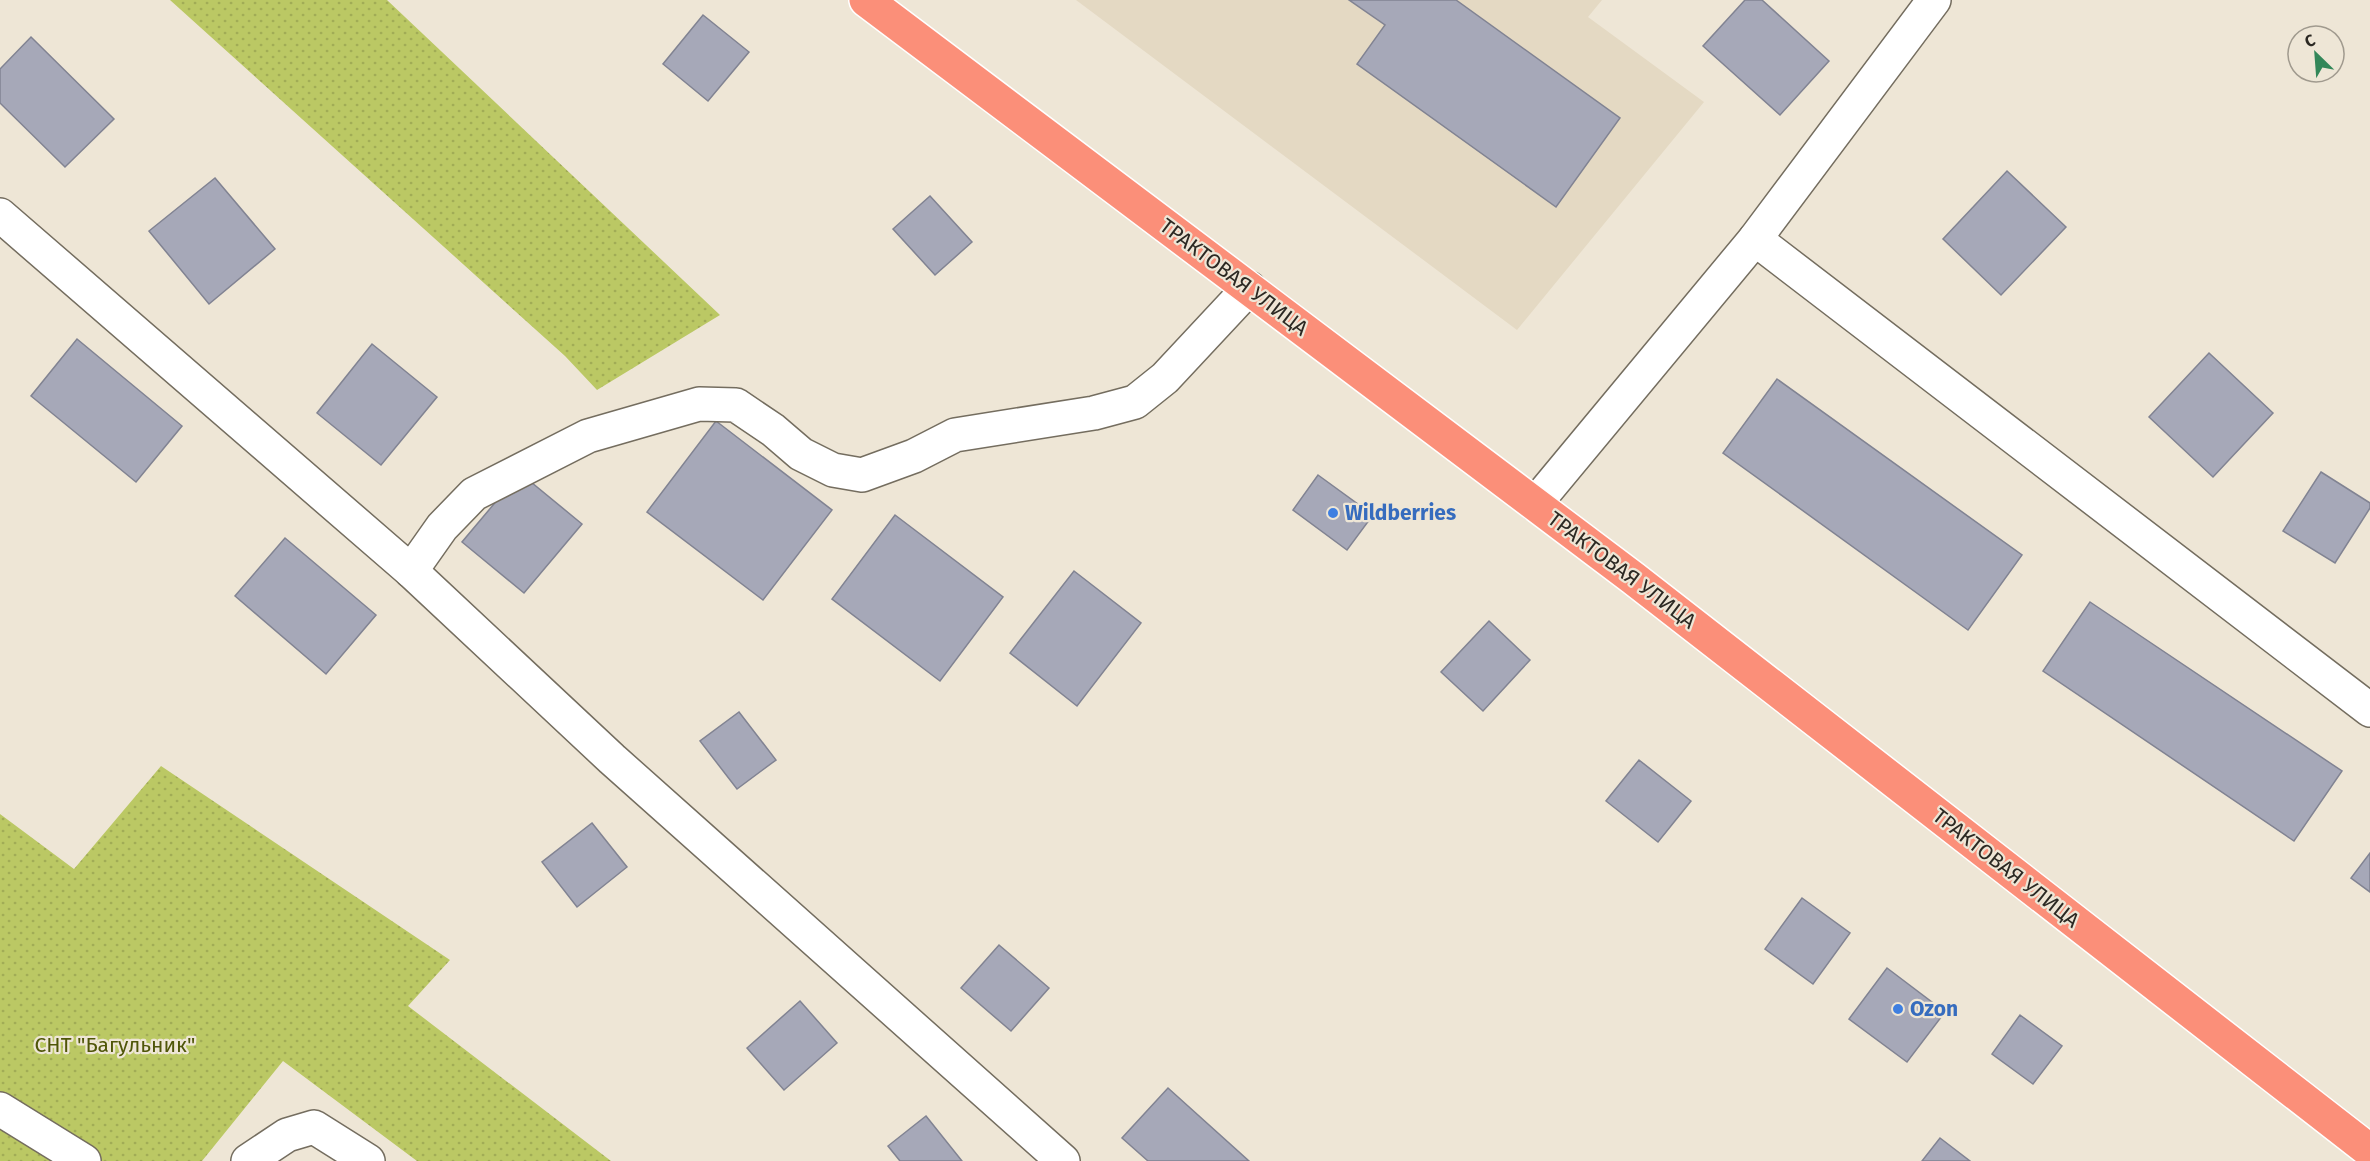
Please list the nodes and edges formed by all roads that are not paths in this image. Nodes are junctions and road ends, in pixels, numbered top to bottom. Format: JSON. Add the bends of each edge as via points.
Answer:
{"nodes":[{"id":1,"x":866,"y":0,"type":"edge"},
{"id":2,"x":1934,"y":0,"type":"edge"},
{"id":3,"x":0,"y":215,"type":"edge"},
{"id":4,"x":1755,"y":239,"type":"junction"},
{"id":5,"x":1249,"y":288,"type":"junction"},
{"id":6,"x":1535,"y":504,"type":"junction"},
{"id":7,"x":411,"y":571,"type":"junction"},
{"id":8,"x":2370,"y":710,"type":"edge"},
{"id":9,"x":0,"y":1109,"type":"edge"},
{"id":10,"x":2370,"y":1151,"type":"edge"},
{"id":11,"x":84,"y":1161,"type":"edge"},
{"id":12,"x":248,"y":1161,"type":"edge"},
{"id":13,"x":368,"y":1161,"type":"edge"},
{"id":14,"x":1063,"y":1161,"type":"edge"}],
"edges":[{"from":1,"to":5,"type":"highway","name":"ТРАКТОВАЯ УЛИЦА"},
{"from":2,"to":4,"type":"street"},
{"from":3,"to":7,"type":"street"},
{"from":4,"to":6,"type":"street"},
{"from":4,"to":8,"type":"street"},
{"from":5,"to":6,"type":"highway","name":"ТРАКТОВАЯ УЛИЦА"},
{"from":5,"to":7,"type":"street","via":[[1166,378],[1135,402],[1094,413],[954,435],[914,456],[862,475],[832,470],[801,454],[736,405],[699,404],[588,436],[474,494],[442,527]]},
{"from":6,"to":10,"type":"highway","name":"ТРАКТОВАЯ УЛИЦА"},
{"from":7,"to":14,"type":"street","via":[[612,759]]},
{"from":9,"to":11,"type":"street"},
{"from":12,"to":13,"type":"street","via":[[287,1135],[314,1127]]}]}
